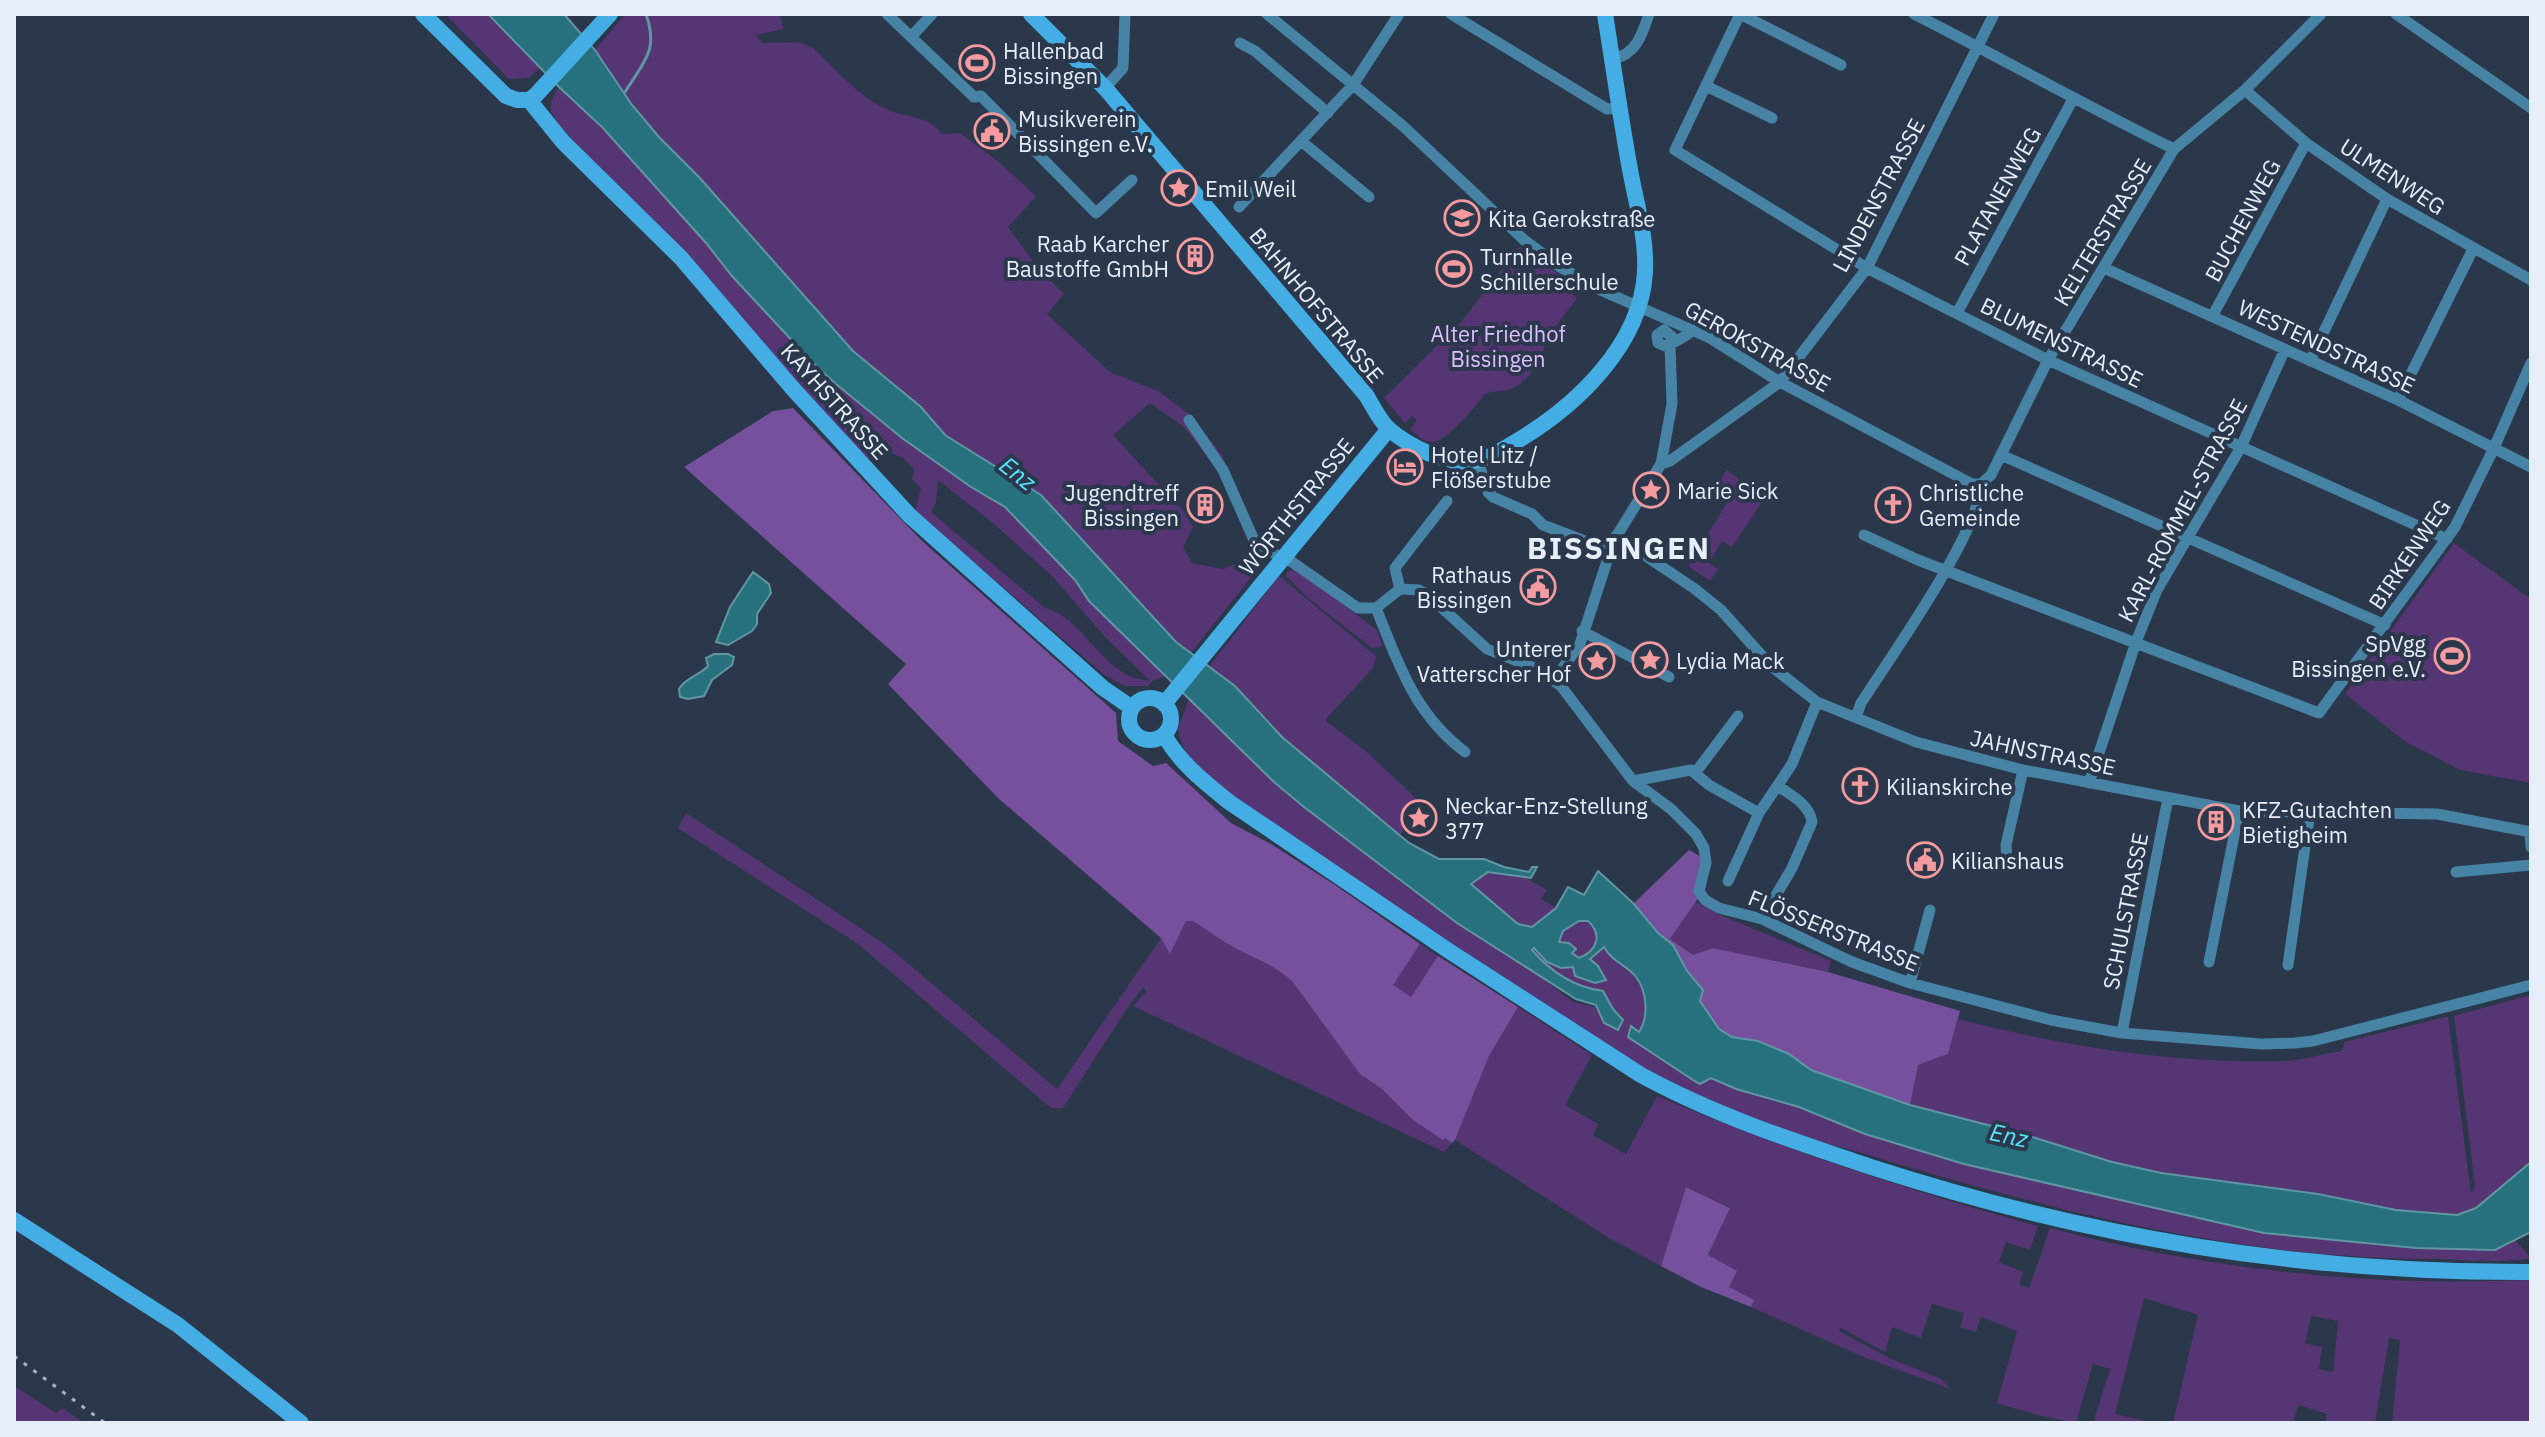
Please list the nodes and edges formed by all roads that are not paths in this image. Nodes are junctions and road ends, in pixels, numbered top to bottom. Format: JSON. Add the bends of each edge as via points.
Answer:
{"nodes":[{"id":1,"x":423,"y":14,"type":"edge"},
{"id":2,"x":610,"y":14,"type":"edge"},
{"id":3,"x":887,"y":14,"type":"edge"},
{"id":4,"x":932,"y":14,"type":"edge"},
{"id":5,"x":1031,"y":14,"type":"edge"},
{"id":6,"x":1125,"y":14,"type":"edge"},
{"id":7,"x":1267,"y":14,"type":"edge"},
{"id":8,"x":1399,"y":14,"type":"edge"},
{"id":9,"x":1451,"y":14,"type":"edge"},
{"id":10,"x":1605,"y":14,"type":"edge"},
{"id":11,"x":1649,"y":14,"type":"edge"},
{"id":12,"x":1740,"y":14,"type":"edge"},
{"id":13,"x":1914,"y":14,"type":"edge"},
{"id":14,"x":1994,"y":14,"type":"edge"},
{"id":15,"x":2396,"y":14,"type":"edge"},
{"id":16,"x":2319,"y":15,"type":"edge"},
{"id":17,"x":911,"y":37,"type":"junction"},
{"id":18,"x":1240,"y":43,"type":"dead end"},
{"id":19,"x":1978,"y":46,"type":"junction"},
{"id":20,"x":1612,"y":59,"type":"junction"},
{"id":21,"x":1841,"y":65,"type":"dead end"},
{"id":22,"x":1353,"y":85,"type":"junction"},
{"id":23,"x":1706,"y":86,"type":"junction"},
{"id":24,"x":1105,"y":88,"type":"junction"},
{"id":25,"x":2245,"y":90,"type":"junction"},
{"id":26,"x":532,"y":98,"type":"junction"},
{"id":27,"x":2073,"y":99,"type":"junction"},
{"id":28,"x":1619,"y":108,"type":"junction"},
{"id":29,"x":2531,"y":108,"type":"edge"},
{"id":30,"x":1328,"y":113,"type":"junction"},
{"id":31,"x":1772,"y":118,"type":"dead end"},
{"id":32,"x":1301,"y":141,"type":"junction"},
{"id":33,"x":2306,"y":143,"type":"junction"},
{"id":34,"x":2174,"y":149,"type":"junction"},
{"id":35,"x":1132,"y":180,"type":"dead end"},
{"id":36,"x":1369,"y":197,"type":"dead end"},
{"id":37,"x":2387,"y":199,"type":"junction"},
{"id":38,"x":1239,"y":207,"type":"dead end"},
{"id":39,"x":2473,"y":249,"type":"junction"},
{"id":40,"x":1867,"y":268,"type":"junction"},
{"id":41,"x":2104,"y":268,"type":"junction"},
{"id":42,"x":2531,"y":280,"type":"edge"},
{"id":43,"x":1637,"y":307,"type":"junction"},
{"id":44,"x":1957,"y":313,"type":"junction"},
{"id":45,"x":2213,"y":315,"type":"junction"},
{"id":46,"x":1694,"y":330,"type":"junction"},
{"id":47,"x":2285,"y":349,"type":"junction"},
{"id":48,"x":2048,"y":360,"type":"junction"},
{"id":49,"x":2310,"y":361,"type":"junction"},
{"id":50,"x":2531,"y":363,"type":"edge"},
{"id":51,"x":1780,"y":382,"type":"junction"},
{"id":52,"x":2398,"y":400,"type":"junction"},
{"id":53,"x":1189,"y":420,"type":"dead end"},
{"id":54,"x":1388,"y":430,"type":"junction"},
{"id":55,"x":2241,"y":447,"type":"junction"},
{"id":56,"x":2494,"y":448,"type":"junction"},
{"id":57,"x":2001,"y":455,"type":"junction"},
{"id":58,"x":1478,"y":461,"type":"junction"},
{"id":59,"x":1661,"y":464,"type":"junction"},
{"id":60,"x":2531,"y":467,"type":"edge"},
{"id":61,"x":1981,"y":484,"type":"junction"},
{"id":62,"x":1447,"y":501,"type":"dead end"},
{"id":63,"x":1864,"y":535,"type":"dead end"},
{"id":64,"x":1616,"y":536,"type":"junction"},
{"id":65,"x":2189,"y":538,"type":"junction"},
{"id":66,"x":2447,"y":539,"type":"junction"},
{"id":67,"x":1608,"y":550,"type":"junction"},
{"id":68,"x":1283,"y":556,"type":"junction"},
{"id":69,"x":1945,"y":570,"type":"junction"},
{"id":70,"x":1400,"y":589,"type":"junction"},
{"id":71,"x":1376,"y":608,"type":"junction"},
{"id":72,"x":2385,"y":625,"type":"junction"},
{"id":73,"x":1582,"y":631,"type":"junction"},
{"id":74,"x":2136,"y":642,"type":"junction"},
{"id":75,"x":1669,"y":677,"type":"dead end"},
{"id":76,"x":1554,"y":680,"type":"junction"},
{"id":77,"x":1167,"y":701,"type":"junction"},
{"id":78,"x":1817,"y":702,"type":"junction"},
{"id":79,"x":1132,"y":708,"type":"junction"},
{"id":80,"x":1738,"y":716,"type":"dead end"},
{"id":81,"x":1856,"y":717,"type":"junction"},
{"id":82,"x":1164,"y":735,"type":"junction"},
{"id":83,"x":1465,"y":752,"type":"dead end"},
{"id":84,"x":2023,"y":770,"type":"junction"},
{"id":85,"x":1696,"y":772,"type":"junction"},
{"id":86,"x":1633,"y":781,"type":"junction"},
{"id":87,"x":2089,"y":783,"type":"junction"},
{"id":88,"x":1778,"y":786,"type":"junction"},
{"id":89,"x":2168,"y":798,"type":"junction"},
{"id":90,"x":2239,"y":811,"type":"junction"},
{"id":91,"x":2310,"y":812,"type":"junction"},
{"id":92,"x":1759,"y":813,"type":"junction"},
{"id":93,"x":2530,"y":832,"type":"edge"},
{"id":94,"x":2531,"y":847,"type":"edge"},
{"id":95,"x":2007,"y":862,"type":"dead end"},
{"id":96,"x":2531,"y":865,"type":"edge"},
{"id":97,"x":2456,"y":872,"type":"dead end"},
{"id":98,"x":1728,"y":881,"type":"dead end"},
{"id":99,"x":1930,"y":910,"type":"dead end"},
{"id":100,"x":1762,"y":919,"type":"junction"},
{"id":101,"x":2209,"y":962,"type":"dead end"},
{"id":102,"x":2288,"y":965,"type":"dead end"},
{"id":103,"x":1910,"y":983,"type":"junction"},
{"id":104,"x":2531,"y":985,"type":"edge"},
{"id":105,"x":2122,"y":1033,"type":"junction"},
{"id":106,"x":14,"y":1220,"type":"edge"},
{"id":107,"x":2529,"y":1272,"type":"edge"},
{"id":108,"x":301,"y":1423,"type":"edge"}],
"edges":[{"from":1,"to":26,"type":"main road","via":[[497,90],[517,100]]},
{"from":2,"to":26,"type":"main road"},
{"from":3,"to":17,"type":"street"},
{"from":4,"to":17,"type":"street"},
{"from":5,"to":24,"type":"main road","name":"BAHNHOFSTRASSE"},
{"from":6,"to":24,"type":"street","via":[[1123,68]]},
{"from":7,"to":22,"type":"street","name":"GEROKSTRASSE"},
{"from":8,"to":22,"type":"street"},
{"from":9,"to":28,"type":"street","via":[[1607,109]]},
{"from":10,"to":20,"type":"main road"},
{"from":11,"to":20,"type":"street","via":[[1629,54]]},
{"from":12,"to":21,"type":"street"},
{"from":12,"to":23,"type":"street"},
{"from":13,"to":19,"type":"street"},
{"from":14,"to":19,"type":"street","name":"LINDENSTRASSE"},
{"from":15,"to":29,"type":"street"},
{"from":16,"to":25,"type":"street","name":"KELTERSTRASSE"},
{"from":17,"to":35,"type":"street","via":[[974,97],[981,96],[1096,213]]},
{"from":18,"to":30,"type":"street"},
{"from":19,"to":27,"type":"street"},
{"from":19,"to":40,"type":"street","name":"LINDENSTRASSE"},
{"from":20,"to":28,"type":"main road"},
{"from":22,"to":30,"type":"street"},
{"from":22,"to":43,"type":"street","name":"GEROKSTRASSE","via":[[1545,257]]},
{"from":23,"to":31,"type":"street"},
{"from":23,"to":40,"type":"street","name":"BLUMENSTRASSE","via":[[1675,150]]},
{"from":24,"to":54,"type":"main road","name":"BAHNHOFSTRASSE","via":[[1366,395]]},
{"from":25,"to":33,"type":"street","name":"ULMENWEG"},
{"from":25,"to":34,"type":"street","name":"KELTERSTRASSE"},
{"from":26,"to":79,"type":"main road","name":"KAYHSTRASSE","via":[[563,142],[681,258],[909,515]]},
{"from":27,"to":34,"type":"street"},
{"from":27,"to":44,"type":"street","name":"PLATANENWEG"},
{"from":28,"to":43,"type":"main road","via":[[1644,241],[1645,274]]},
{"from":30,"to":32,"type":"street"},
{"from":32,"to":36,"type":"street"},
{"from":32,"to":38,"type":"street"},
{"from":33,"to":37,"type":"street","name":"ULMENWEG"},
{"from":33,"to":45,"type":"street","name":"BUCHENWEG"},
{"from":34,"to":41,"type":"street","name":"KELTERSTRASSE"},
{"from":37,"to":39,"type":"street","name":"ULMENWEG"},
{"from":37,"to":49,"type":"street"},
{"from":39,"to":42,"type":"street","name":"ULMENWEG"},
{"from":39,"to":52,"type":"street"},
{"from":40,"to":44,"type":"street","name":"BLUMENSTRASSE"},
{"from":40,"to":51,"type":"street","name":"LINDENSTRASSE"},
{"from":41,"to":45,"type":"street","name":"WESTENDSTRASSE"},
{"from":41,"to":48,"type":"street","name":"KELTERSTRASSE"},
{"from":43,"to":46,"type":"street","name":"GEROKSTRASSE"},
{"from":43,"to":58,"type":"main road","via":[[1619,347],[1587,388],[1549,421]]},
{"from":44,"to":48,"type":"street","name":"BLUMENSTRASSE"},
{"from":45,"to":47,"type":"street","name":"WESTENDSTRASSE"},
{"from":46,"to":51,"type":"street","name":"GEROKSTRASSE"},
{"from":46,"to":59,"type":"street","via":[[1670,344],[1672,404]]},
{"from":47,"to":49,"type":"street","name":"WESTENDSTRASSE"},
{"from":47,"to":55,"type":"street","name":"KARL-ROMMEL-STRASSE"},
{"from":48,"to":55,"type":"street","name":"BLUMENSTRASSE"},
{"from":48,"to":57,"type":"street","name":"KELTERSTRASSE"},
{"from":49,"to":52,"type":"street","name":"WESTENDSTRASSE"},
{"from":50,"to":56,"type":"street","name":"BIRKENWEG"},
{"from":51,"to":59,"type":"street","name":"LINDENSTRASSE"},
{"from":51,"to":61,"type":"street","name":"GEROKSTRASSE","via":[[1972,484]]},
{"from":52,"to":56,"type":"street","name":"WESTENDSTRASSE"},
{"from":53,"to":68,"type":"street","via":[[1223,470],[1254,540]]},
{"from":54,"to":58,"type":"main road","name":"BAHNHOFSTRASSE","via":[[1440,458]]},
{"from":54,"to":68,"type":"main road","name":"WÖRTHSTRASSE"},
{"from":55,"to":65,"type":"street","name":"KARL-ROMMEL-STRASSE"},
{"from":55,"to":66,"type":"street","name":"BLUMENSTRASSE"},
{"from":56,"to":60,"type":"street","name":"WESTENDSTRASSE"},
{"from":56,"to":66,"type":"street","name":"BIRKENWEG"},
{"from":57,"to":61,"type":"street","name":"KELTERSTRASSE"},
{"from":57,"to":65,"type":"street"},
{"from":58,"to":67,"type":"street","via":[[1493,497],[1532,514],[1543,525]]},
{"from":59,"to":64,"type":"street"},
{"from":61,"to":69,"type":"street","name":"KELTERSTRASSE","via":[[1979,504]]},
{"from":62,"to":70,"type":"street","via":[[1395,568]]},
{"from":63,"to":69,"type":"street"},
{"from":64,"to":67,"type":"street"},
{"from":64,"to":78,"type":"street","name":"JAHNSTRASSE","via":[[1721,610],[1771,666]]},
{"from":65,"to":72,"type":"street"},
{"from":65,"to":74,"type":"street","name":"KARL-ROMMEL-STRASSE","via":[[2157,590]]},
{"from":66,"to":72,"type":"street","name":"BIRKENWEG"},
{"from":67,"to":73,"type":"street"},
{"from":68,"to":71,"type":"street","via":[[1349,604]]},
{"from":68,"to":77,"type":"main road","name":"WÖRTHSTRASSE"},
{"from":69,"to":74,"type":"street"},
{"from":69,"to":81,"type":"street","name":"KELTERSTRASSE"},
{"from":70,"to":71,"type":"street"},
{"from":70,"to":76,"type":"street","name":"FLÖSSERSTRASSE","via":[[1419,590],[1487,649]]},
{"from":71,"to":83,"type":"street","via":[[1419,704]]},
{"from":72,"to":74,"type":"street","name":"BIRKENWEG","via":[[2319,713]]},
{"from":73,"to":75,"type":"street"},
{"from":73,"to":76,"type":"street","via":[[1580,644]]},
{"from":74,"to":87,"type":"street","name":"KARL-ROMMEL-STRASSE"},
{"from":76,"to":86,"type":"street","name":"FLÖSSERSTRASSE"},
{"from":77,"to":79,"type":"main road","via":[[1147,698]]},
{"from":77,"to":82,"type":"main road","via":[[1171,716]]},
{"from":78,"to":81,"type":"street","name":"JAHNSTRASSE"},
{"from":78,"to":88,"type":"street"},
{"from":79,"to":82,"type":"main road","via":[[1129,724],[1139,737],[1155,740]]},
{"from":80,"to":85,"type":"street"},
{"from":81,"to":84,"type":"street","name":"JAHNSTRASSE","via":[[1916,742]]},
{"from":82,"to":107,"type":"main road","via":[[1196,776],[1288,843],[1608,1055],[1673,1093],[1739,1120],[1969,1197],[2158,1242],[2358,1267]]},
{"from":84,"to":87,"type":"street","name":"JAHNSTRASSE"},
{"from":84,"to":95,"type":"street"},
{"from":85,"to":86,"type":"street"},
{"from":85,"to":92,"type":"street"},
{"from":86,"to":100,"type":"street","name":"FLÖSSERSTRASSE","via":[[1696,834],[1704,848],[1699,891],[1705,900]]},
{"from":87,"to":89,"type":"street","name":"JAHNSTRASSE"},
{"from":88,"to":92,"type":"street"},
{"from":88,"to":100,"type":"street","via":[[1803,804],[1812,822]]},
{"from":89,"to":90,"type":"street","name":"JAHNSTRASSE"},
{"from":89,"to":105,"type":"street","name":"SCHULSTRASSE"},
{"from":90,"to":91,"type":"street","name":"JAHNSTRASSE"},
{"from":90,"to":101,"type":"street"},
{"from":91,"to":93,"type":"street","name":"JAHNSTRASSE","via":[[2437,814]]},
{"from":91,"to":102,"type":"street"},
{"from":92,"to":98,"type":"street"},
{"from":93,"to":94,"type":"street","name":"JAHNSTRASSE"},
{"from":96,"to":97,"type":"street"},
{"from":99,"to":103,"type":"street"},
{"from":100,"to":103,"type":"street","name":"FLÖSSERSTRASSE"},
{"from":103,"to":105,"type":"street","name":"FLÖSSERSTRASSE"},
{"from":104,"to":105,"type":"street","name":"FLÖSSERSTRASSE","via":[[2313,1041],[2261,1044]]},
{"from":106,"to":108,"type":"main road","via":[[178,1325]]}]}
